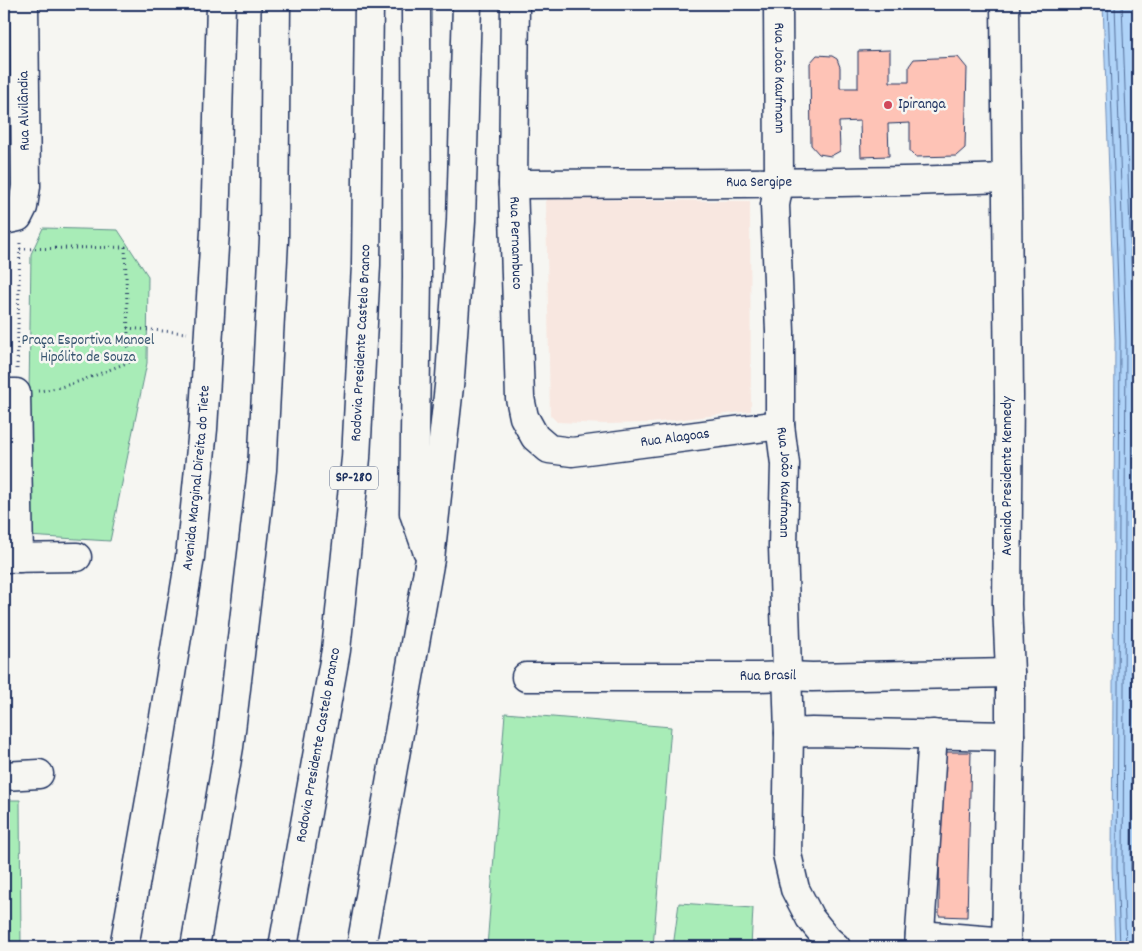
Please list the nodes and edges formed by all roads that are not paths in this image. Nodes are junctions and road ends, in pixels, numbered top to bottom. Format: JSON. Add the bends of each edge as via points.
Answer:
{"nodes":[{"id":1,"x":221,"y":4,"type":"edge"},
{"id":2,"x":276,"y":4,"type":"edge"},
{"id":3,"x":370,"y":4,"type":"edge"},
{"id":4,"x":416,"y":4,"type":"edge"},
{"id":5,"x":467,"y":4,"type":"edge"},
{"id":6,"x":514,"y":4,"type":"edge"},
{"id":7,"x":778,"y":4,"type":"edge"},
{"id":8,"x":1005,"y":4,"type":"edge"},
{"id":9,"x":17,"y":13,"type":"edge"},
{"id":10,"x":1006,"y":178,"type":"junction"},
{"id":11,"x":778,"y":183,"type":"junction"},
{"id":12,"x":513,"y":184,"type":"junction"},
{"id":13,"x":11,"y":218,"type":"edge"},
{"id":14,"x":10,"y":393,"type":"edge"},
{"id":15,"x":780,"y":424,"type":"junction"},
{"id":16,"x":572,"y":452,"type":"joint"},
{"id":17,"x":76,"y":557,"type":"dead end"},
{"id":18,"x":11,"y":558,"type":"edge"},
{"id":19,"x":430,"y":559,"type":"junction"},
{"id":20,"x":1010,"y":673,"type":"junction"},
{"id":21,"x":788,"y":676,"type":"junction"},
{"id":22,"x":526,"y":677,"type":"dead end"},
{"id":23,"x":789,"y":733,"type":"junction"},
{"id":24,"x":933,"y":734,"type":"junction"},
{"id":25,"x":1010,"y":736,"type":"junction"},
{"id":26,"x":39,"y":774,"type":"dead end"},
{"id":27,"x":4,"y":776,"type":"edge"},
{"id":28,"x":920,"y":941,"type":"edge"},
{"id":29,"x":1006,"y":945,"type":"edge"},
{"id":30,"x":124,"y":947,"type":"edge"},
{"id":31,"x":195,"y":947,"type":"edge"},
{"id":32,"x":283,"y":947,"type":"edge"},
{"id":33,"x":361,"y":947,"type":"edge"},
{"id":34,"x":836,"y":947,"type":"edge"}],
"edges":[{"from":1,"to":30,"type":"main road","name":"Avenida Marginal Direita do Tiete","via":[[215,231],[203,430],[190,557]]},
{"from":2,"to":31,"type":"main road","via":[[274,240],[262,470],[229,747]]},
{"from":3,"to":32,"type":"main road","name":"Rodovia Presidente Castelo Branco","number":"SP-280","via":[[366,266],[356,458],[336,650]]},
{"from":4,"to":19,"type":"main road","via":[[418,276],[414,513]]},
{"from":5,"to":19,"type":"main road","via":[[461,221],[450,377]]},
{"from":6,"to":12,"type":"main road","name":"Rua Pernambuco"},
{"from":7,"to":11,"type":"main road","name":"Rua João Kaufmann"},
{"from":8,"to":10,"type":"main road","name":"Avenida Presidente Kennedy"},
{"from":9,"to":13,"type":"main road","name":"Rua Alvilândia","via":[[26,186],[23,207]]},
{"from":10,"to":11,"type":"main road","name":"Rua Sergipe"},
{"from":10,"to":20,"type":"main road","name":"Avenida Presidente Kennedy"},
{"from":11,"to":12,"type":"main road","name":"Rua Sergipe"},
{"from":11,"to":15,"type":"main road","name":"Rua João Kaufmann","via":[[775,205]]},
{"from":12,"to":16,"type":"main road","name":"Rua Pernambuco","via":[[520,398],[524,416],[535,437],[549,449]]},
{"from":14,"to":18,"type":"main road"},
{"from":15,"to":16,"type":"main road","name":"Rua Alagoas"},
{"from":15,"to":21,"type":"main road","name":"Rua João Kaufmann","via":[[785,464],[783,546]]},
{"from":17,"to":18,"type":"main road"},
{"from":19,"to":33,"type":"main road"},
{"from":20,"to":21,"type":"main road","name":"Rua Brasil"},
{"from":20,"to":25,"type":"main road","name":"Avenida Presidente Kennedy"},
{"from":21,"to":22,"type":"main road","name":"Rua Brasil"},
{"from":21,"to":23,"type":"main road","name":"Rua João Kaufmann"},
{"from":23,"to":24,"type":"main road"},
{"from":23,"to":34,"type":"main road","name":"Rua João Kaufmann","via":[[787,854],[795,889],[810,918]]},
{"from":24,"to":25,"type":"main road"},
{"from":24,"to":28,"type":"main road"},
{"from":25,"to":29,"type":"main road","name":"Avenida Presidente Kennedy"},
{"from":26,"to":27,"type":"main road"},
{"from":28,"to":29,"type":"main road"}]}
